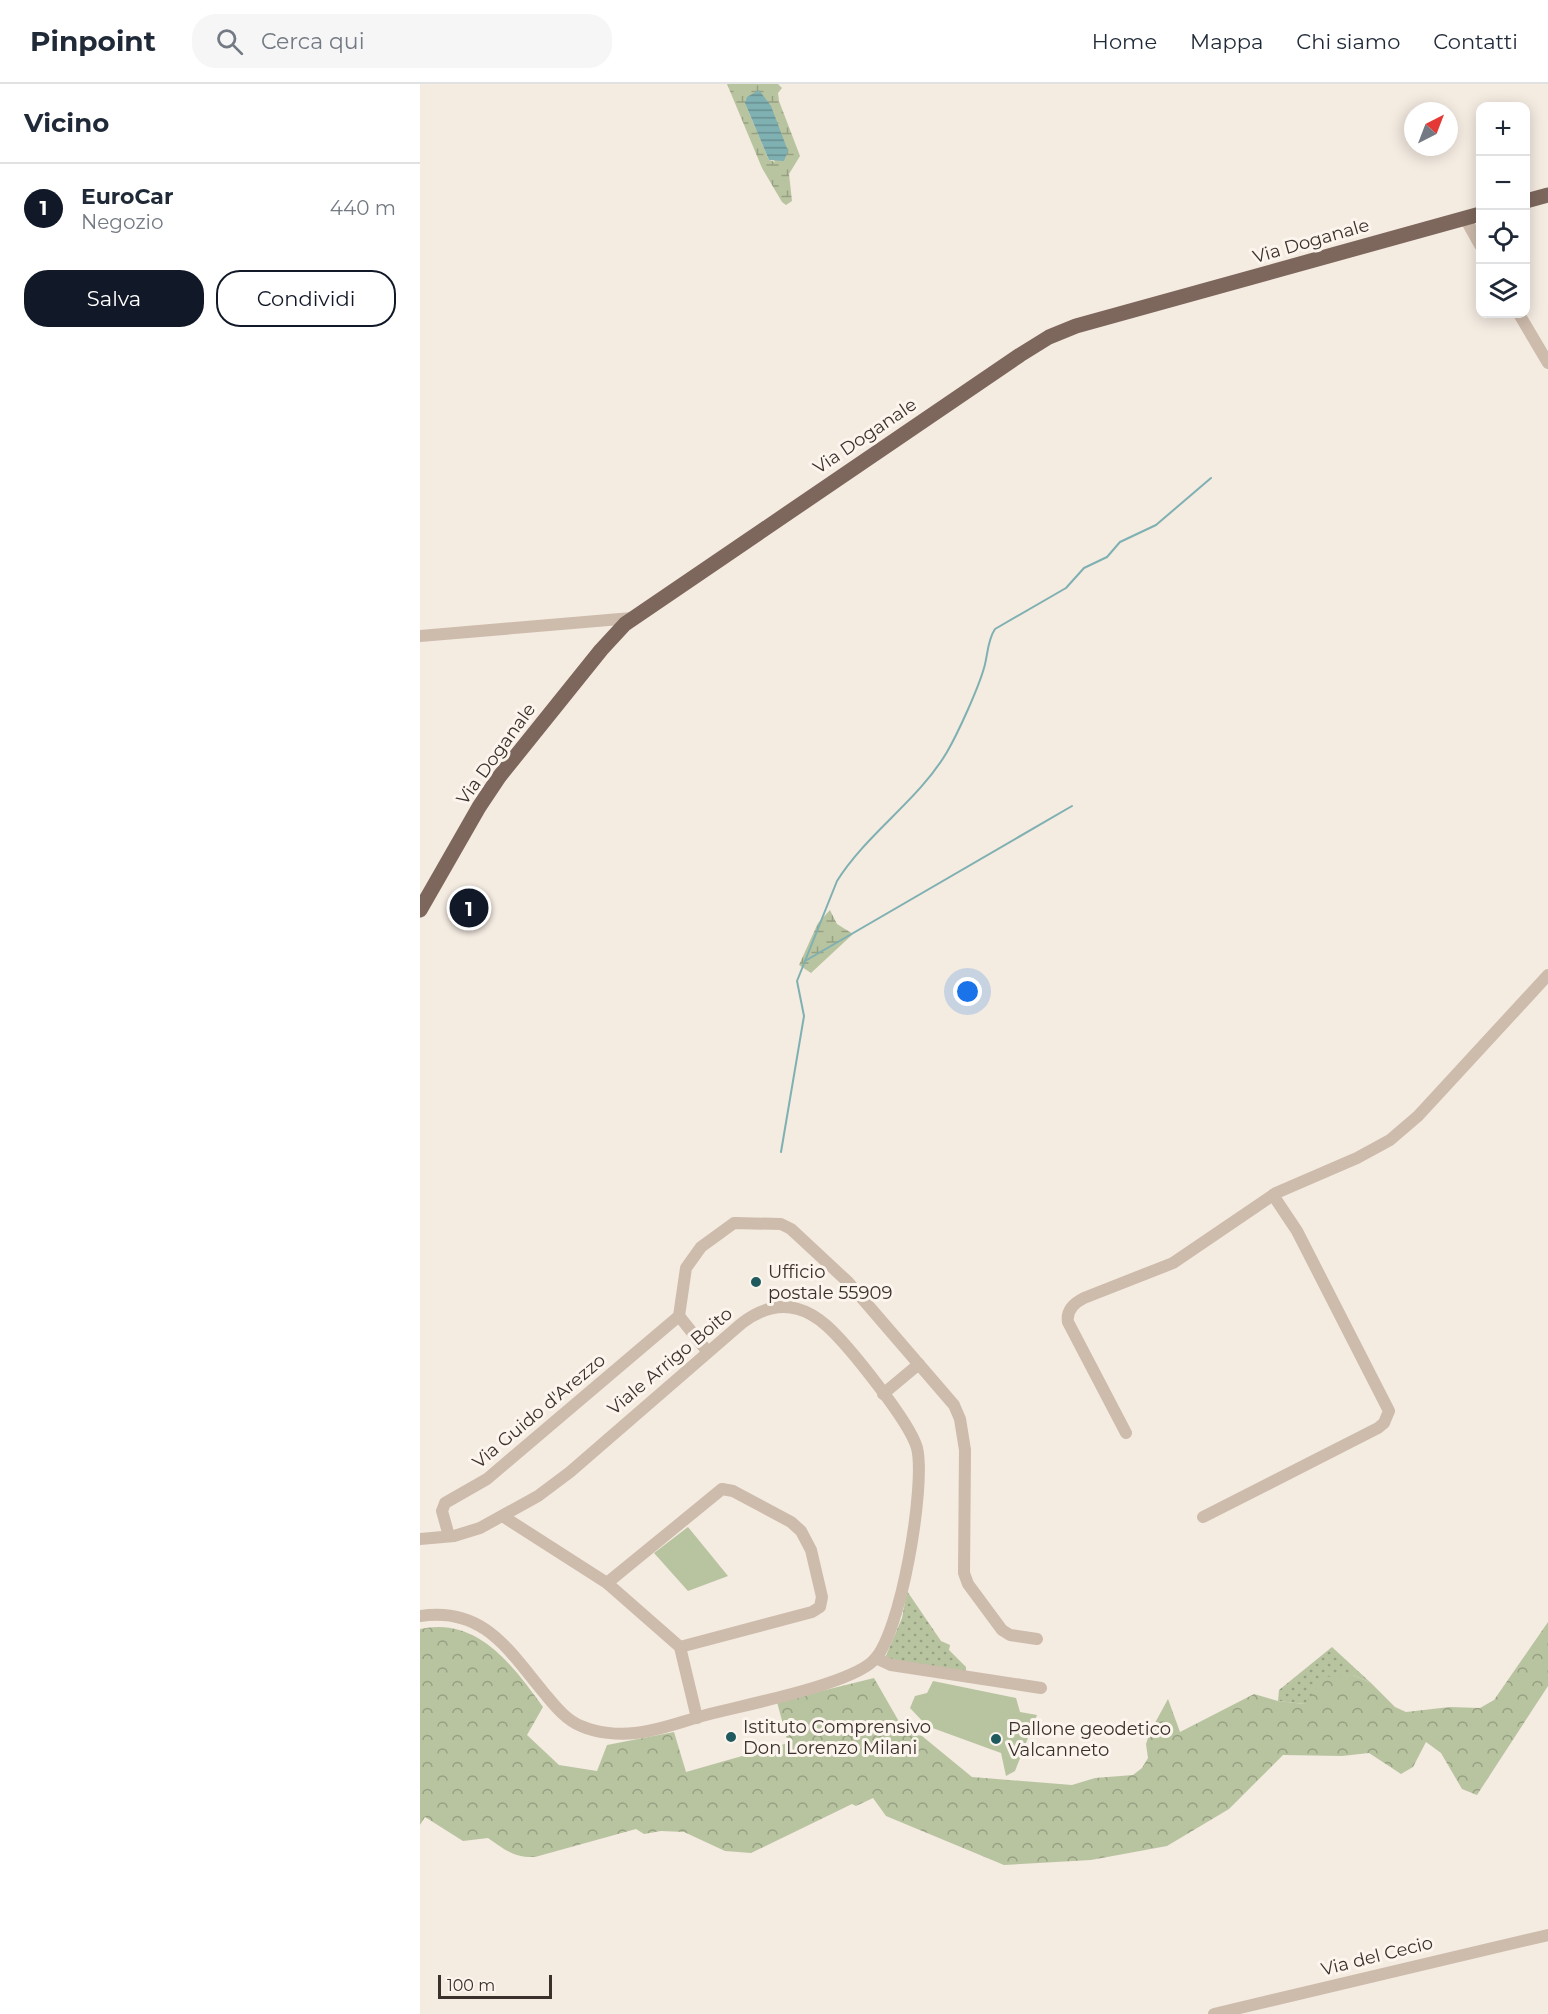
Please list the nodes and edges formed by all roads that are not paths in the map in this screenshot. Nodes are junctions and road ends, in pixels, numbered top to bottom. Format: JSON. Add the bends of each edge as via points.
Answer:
{"nodes":[{"id":1,"x":1548,"y":195,"type":"edge"},
{"id":2,"x":1530,"y":200,"type":"edge"},
{"id":3,"x":1476,"y":215,"type":"edge"},
{"id":4,"x":1465,"y":218,"type":"junction"},
{"id":5,"x":1476,"y":238,"type":"edge"},
{"id":6,"x":1522,"y":318,"type":"edge"},
{"id":7,"x":1548,"y":363,"type":"edge"},
{"id":8,"x":632,"y":618,"type":"junction"},
{"id":9,"x":420,"y":636,"type":"edge"},
{"id":10,"x":420,"y":910,"type":"edge"},
{"id":11,"x":1548,"y":975,"type":"edge"},
{"id":12,"x":1273,"y":1196,"type":"junction"},
{"id":13,"x":679,"y":1316,"type":"junction"},
{"id":14,"x":707,"y":1351,"type":"junction"},
{"id":15,"x":919,"y":1364,"type":"junction"},
{"id":16,"x":883,"y":1394,"type":"junction"},
{"id":17,"x":1126,"y":1433,"type":"dead end"},
{"id":18,"x":504,"y":1517,"type":"junction"},
{"id":19,"x":1203,"y":1517,"type":"dead end"},
{"id":20,"x":449,"y":1536,"type":"junction"},
{"id":21,"x":420,"y":1539,"type":"edge"},
{"id":22,"x":607,"y":1583,"type":"junction"},
{"id":23,"x":420,"y":1616,"type":"edge"},
{"id":24,"x":1037,"y":1639,"type":"dead end"},
{"id":25,"x":680,"y":1647,"type":"junction"},
{"id":26,"x":876,"y":1658,"type":"junction"},
{"id":27,"x":1041,"y":1688,"type":"dead end"},
{"id":28,"x":697,"y":1718,"type":"junction"},
{"id":29,"x":1548,"y":1935,"type":"edge"},
{"id":30,"x":1214,"y":2014,"type":"edge"}],
"edges":[{"from":1,"to":2,"type":"main road"},
{"from":3,"to":4,"type":"main road","name":"Via Doganale"},
{"from":4,"to":5,"type":"street"},
{"from":4,"to":8,"type":"main road","name":"Via Doganale","via":[[1100,319],[1049,337]]},
{"from":6,"to":7,"type":"street"},
{"from":8,"to":9,"type":"street"},
{"from":8,"to":10,"type":"main road","name":"Via Doganale","via":[[601,650],[504,770]]},
{"from":11,"to":12,"type":"street","via":[[1397,1135]]},
{"from":12,"to":17,"type":"street","via":[[1178,1260],[1081,1300],[1070,1309],[1070,1325]]},
{"from":12,"to":19,"type":"street","via":[[1297,1231],[1389,1411],[1378,1428]]},
{"from":13,"to":14,"type":"street"},
{"from":13,"to":15,"type":"street","via":[[686,1268],[699,1249],[734,1223],[778,1223],[791,1229],[848,1282]]},
{"from":13,"to":20,"type":"street","name":"Via Guido d'Arezzo","via":[[490,1476],[445,1503],[442,1512]]},
{"from":14,"to":16,"type":"street","name":"Viale Arrigo Boito","via":[[758,1313],[794,1308],[829,1327]]},
{"from":14,"to":18,"type":"street","name":"Viale Arrigo Boito","via":[[561,1479]]},
{"from":15,"to":16,"type":"street"},
{"from":15,"to":24,"type":"street","via":[[952,1402],[960,1419],[965,1455],[966,1580],[1004,1632]]},
{"from":16,"to":26,"type":"street","name":"Viale Arrigo Boito","via":[[910,1431],[918,1457],[917,1505],[903,1581]]},
{"from":18,"to":20,"type":"street","name":"Viale Arrigo Boito","via":[[473,1531]]},
{"from":18,"to":22,"type":"street"},
{"from":20,"to":21,"type":"street","name":"Viale Arrigo Boito"},
{"from":22,"to":25,"type":"street"},
{"from":22,"to":25,"type":"street","via":[[722,1489],[733,1491],[798,1527],[811,1550],[822,1597],[820,1607]]},
{"from":23,"to":28,"type":"street","via":[[455,1616],[487,1630],[509,1649],[561,1712],[585,1727],[632,1734]]},
{"from":25,"to":28,"type":"street"},
{"from":26,"to":27,"type":"street","via":[[891,1665]]},
{"from":26,"to":28,"type":"street","via":[[858,1671],[828,1682]]},
{"from":29,"to":30,"type":"street","name":"Via del Cecio"}]}
